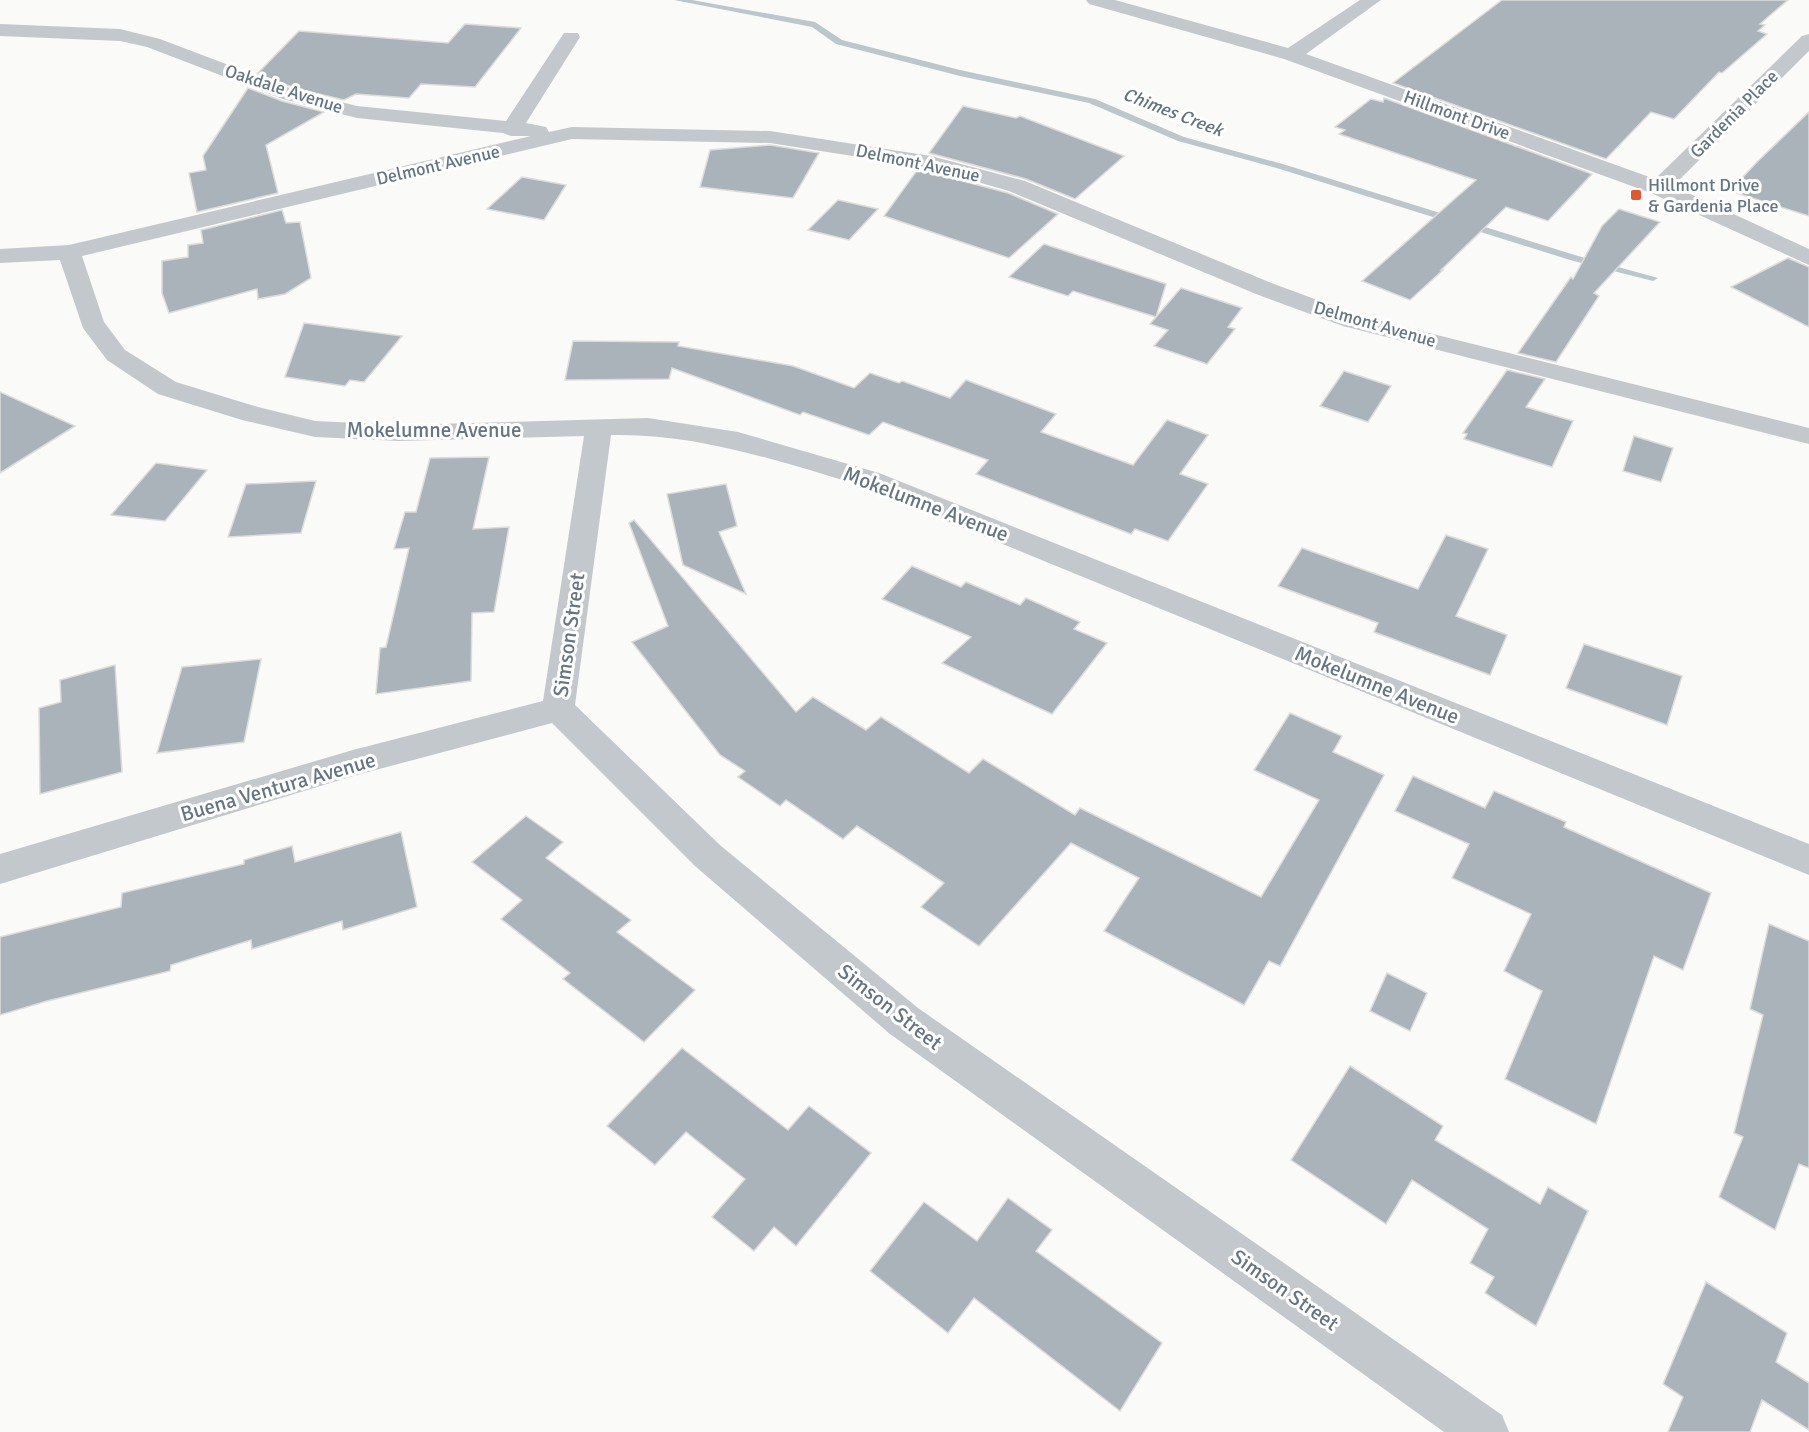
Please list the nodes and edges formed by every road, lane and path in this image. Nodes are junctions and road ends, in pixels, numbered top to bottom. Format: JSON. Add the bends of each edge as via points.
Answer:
{"nodes":[{"id":1,"x":1095,"y":0,"type":"edge"},
{"id":2,"x":1372,"y":0,"type":"edge"},
{"id":3,"x":0,"y":30,"type":"edge"},
{"id":4,"x":571,"y":37,"type":"dead end"},
{"id":5,"x":1809,"y":40,"type":"edge"},
{"id":6,"x":1291,"y":55,"type":"junction"},
{"id":7,"x":510,"y":130,"type":"junction"},
{"id":8,"x":572,"y":133,"type":"junction"},
{"id":9,"x":1659,"y":188,"type":"junction"},
{"id":10,"x":69,"y":252,"type":"junction"},
{"id":11,"x":0,"y":256,"type":"edge"},
{"id":12,"x":1809,"y":258,"type":"edge"},
{"id":13,"x":599,"y":428,"type":"junction"},
{"id":14,"x":1809,"y":436,"type":"edge"},
{"id":15,"x":558,"y":709,"type":"junction"},
{"id":16,"x":1809,"y":860,"type":"edge"},
{"id":17,"x":0,"y":869,"type":"edge"},
{"id":18,"x":1485,"y":1432,"type":"edge"}],
"edges":[{"from":1,"to":6,"type":"street","name":"Hillmont Drive"},
{"from":2,"to":6,"type":"street"},
{"from":3,"to":7,"type":"street","name":"Oakdale Avenue","via":[[120,35],[153,43],[290,94],[357,112]]},
{"from":4,"to":7,"type":"street"},
{"from":5,"to":9,"type":"street","name":"Gardenia Place"},
{"from":6,"to":9,"type":"street","name":"Hillmont Drive"},
{"from":7,"to":8,"type":"street","name":"Oakdale Avenue"},
{"from":8,"to":10,"type":"street","name":"Delmont Avenue"},
{"from":8,"to":14,"type":"street","name":"Delmont Avenue","via":[[770,137],[931,162],[1017,186],[1265,290],[1352,321]]},
{"from":9,"to":12,"type":"street","name":"Hillmont Drive"},
{"from":10,"to":11,"type":"street","name":"Delmont Avenue"},
{"from":10,"to":13,"type":"street","name":"Mokelumne Avenue","via":[[92,323],[116,355],[167,388],[315,429],[399,433]]},
{"from":13,"to":15,"type":"street","name":"Simson Street"},
{"from":13,"to":16,"type":"street","name":"Mokelumne Avenue","via":[[648,426],[738,440],[869,479]]},
{"from":15,"to":17,"type":"street","name":"Buena Ventura Avenue","via":[[353,764]]},
{"from":15,"to":18,"type":"street","name":"Simson Street","via":[[708,856],[904,1021]]}]}
